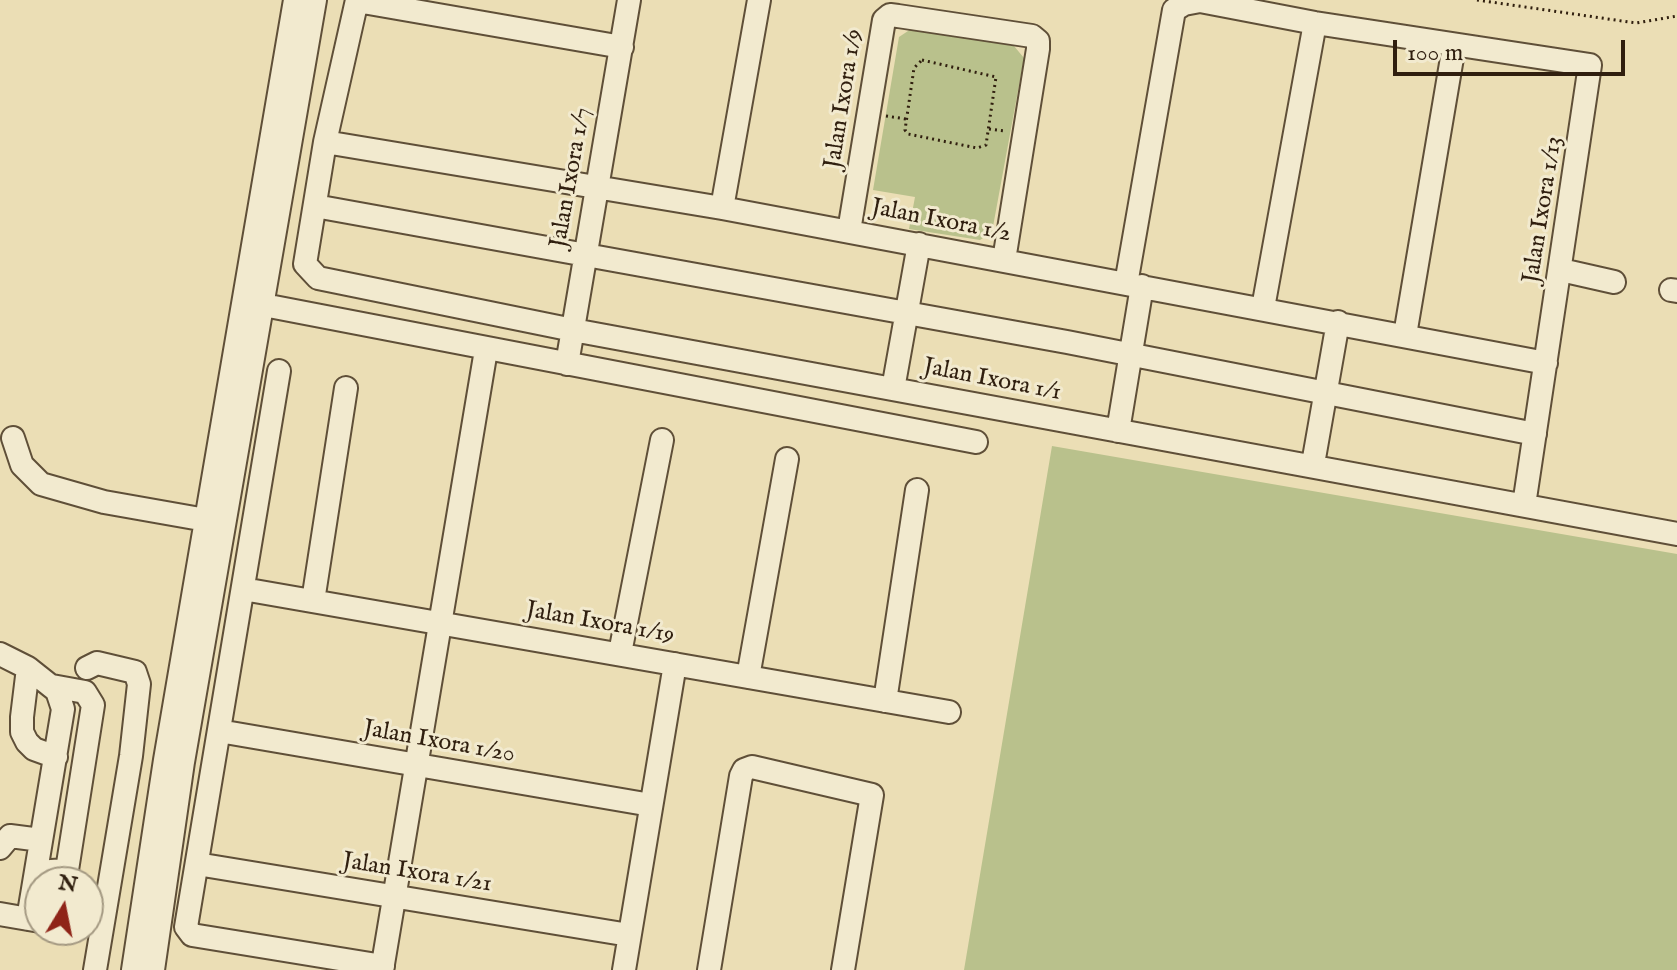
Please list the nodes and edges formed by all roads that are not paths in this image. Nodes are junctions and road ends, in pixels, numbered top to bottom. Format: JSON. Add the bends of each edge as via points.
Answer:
{"nodes":[{"id":1,"x":295,"y":0,"type":"edge"},
{"id":2,"x":315,"y":0,"type":"edge"},
{"id":3,"x":357,"y":0,"type":"edge"},
{"id":4,"x":629,"y":0,"type":"edge"},
{"id":5,"x":759,"y":0,"type":"edge"},
{"id":6,"x":1315,"y":23,"type":"junction"},
{"id":7,"x":1454,"y":46,"type":"junction"},
{"id":8,"x":622,"y":47,"type":"junction"},
{"id":9,"x":325,"y":142,"type":"junction"},
{"id":10,"x":597,"y":186,"type":"junction"},
{"id":11,"x":315,"y":206,"type":"junction"},
{"id":12,"x":722,"y":208,"type":"junction"},
{"id":13,"x":849,"y":231,"type":"junction"},
{"id":14,"x":919,"y":244,"type":"junction"},
{"id":15,"x":585,"y":256,"type":"junction"},
{"id":16,"x":1004,"y":260,"type":"junction"},
{"id":17,"x":1561,"y":270,"type":"junction"},
{"id":18,"x":1614,"y":282,"type":"dead end"},
{"id":19,"x":1134,"y":285,"type":"junction"},
{"id":20,"x":252,"y":303,"type":"junction"},
{"id":21,"x":1263,"y":308,"type":"junction"},
{"id":22,"x":907,"y":312,"type":"junction"},
{"id":23,"x":1338,"y":322,"type":"junction"},
{"id":24,"x":573,"y":330,"type":"junction"},
{"id":25,"x":1405,"y":335,"type":"junction"},
{"id":26,"x":486,"y":350,"type":"junction"},
{"id":27,"x":1130,"y":354,"type":"junction"},
{"id":28,"x":1546,"y":363,"type":"junction"},
{"id":29,"x":567,"y":364,"type":"junction"},
{"id":30,"x":279,"y":371,"type":"dead end"},
{"id":31,"x":346,"y":388,"type":"dead end"},
{"id":32,"x":893,"y":389,"type":"junction"},
{"id":33,"x":1325,"y":393,"type":"junction"},
{"id":34,"x":1118,"y":431,"type":"junction"},
{"id":35,"x":1535,"y":434,"type":"junction"},
{"id":36,"x":13,"y":438,"type":"dead end"},
{"id":37,"x":662,"y":440,"type":"dead end"},
{"id":38,"x":976,"y":442,"type":"dead end"},
{"id":39,"x":787,"y":459,"type":"dead end"},
{"id":40,"x":1313,"y":464,"type":"junction"},
{"id":41,"x":917,"y":490,"type":"dead end"},
{"id":42,"x":1524,"y":505,"type":"junction"},
{"id":43,"x":206,"y":520,"type":"junction"},
{"id":44,"x":1677,"y":534,"type":"edge"},
{"id":45,"x":243,"y":589,"type":"junction"},
{"id":46,"x":313,"y":601,"type":"junction"},
{"id":47,"x":442,"y":622,"type":"junction"},
{"id":48,"x":620,"y":653,"type":"junction"},
{"id":49,"x":0,"y":654,"type":"edge"},
{"id":50,"x":675,"y":664,"type":"junction"},
{"id":51,"x":28,"y":668,"type":"junction"},
{"id":52,"x":87,"y":668,"type":"dead end"},
{"id":53,"x":748,"y":677,"type":"junction"},
{"id":54,"x":52,"y":686,"type":"junction"},
{"id":55,"x":885,"y":701,"type":"junction"},
{"id":56,"x":949,"y":712,"type":"dead end"},
{"id":57,"x":219,"y":731,"type":"junction"},
{"id":58,"x":131,"y":756,"type":"junction"},
{"id":59,"x":56,"y":757,"type":"junction"},
{"id":60,"x":174,"y":761,"type":"junction"},
{"id":61,"x":417,"y":765,"type":"junction"},
{"id":62,"x":651,"y":805,"type":"junction"},
{"id":63,"x":41,"y":840,"type":"junction"},
{"id":64,"x":0,"y":848,"type":"edge"},
{"id":65,"x":197,"y":864,"type":"junction"},
{"id":66,"x":37,"y":866,"type":"edge"},
{"id":67,"x":68,"y":866,"type":"edge"},
{"id":68,"x":104,"y":884,"type":"edge"},
{"id":69,"x":395,"y":897,"type":"junction"},
{"id":70,"x":0,"y":914,"type":"edge"},
{"id":71,"x":24,"y":918,"type":"edge"},
{"id":72,"x":629,"y":935,"type":"junction"},
{"id":73,"x":95,"y":946,"type":"edge"},
{"id":74,"x":383,"y":968,"type":"edge"},
{"id":75,"x":95,"y":970,"type":"edge"},
{"id":76,"x":133,"y":970,"type":"edge"},
{"id":77,"x":153,"y":970,"type":"edge"},
{"id":78,"x":624,"y":970,"type":"edge"},
{"id":79,"x":709,"y":970,"type":"edge"},
{"id":80,"x":843,"y":970,"type":"edge"}],
"edges":[{"from":1,"to":20,"type":"street"},
{"from":2,"to":20,"type":"street"},
{"from":3,"to":8,"type":"street"},
{"from":3,"to":9,"type":"street"},
{"from":4,"to":8,"type":"street","name":"Jalan Ixora 1/7"},
{"from":5,"to":12,"type":"street"},
{"from":6,"to":7,"type":"street"},
{"from":6,"to":19,"type":"street","via":[[1200,1],[1174,10]]},
{"from":6,"to":21,"type":"street"},
{"from":7,"to":17,"type":"street","name":"Jalan Ixora 1/13","via":[[1590,65]]},
{"from":7,"to":25,"type":"street"},
{"from":8,"to":10,"type":"street","name":"Jalan Ixora 1/7"},
{"from":9,"to":10,"type":"street","name":"Jalan Ixora 1/2"},
{"from":9,"to":11,"type":"street"},
{"from":10,"to":12,"type":"street","name":"Jalan Ixora 1/2"},
{"from":10,"to":15,"type":"street","name":"Jalan Ixora 1/7"},
{"from":11,"to":15,"type":"street"},
{"from":11,"to":24,"type":"street","name":"Jalan Ixora 1/1","via":[[305,264],[318,278]]},
{"from":12,"to":13,"type":"street","name":"Jalan Ixora 1/2"},
{"from":13,"to":14,"type":"street","name":"Jalan Ixora 1/2"},
{"from":13,"to":16,"type":"street","name":"Jalan Ixora 1/9","via":[[884,20],[890,15],[1032,36],[1038,49]]},
{"from":14,"to":16,"type":"street","name":"Jalan Ixora 1/2"},
{"from":14,"to":22,"type":"street"},
{"from":15,"to":22,"type":"street"},
{"from":15,"to":24,"type":"street","name":"Jalan Ixora 1/7"},
{"from":16,"to":19,"type":"street","name":"Jalan Ixora 1/2"},
{"from":17,"to":18,"type":"street"},
{"from":17,"to":28,"type":"street","name":"Jalan Ixora 1/13"},
{"from":19,"to":21,"type":"street","name":"Jalan Ixora 1/2"},
{"from":19,"to":27,"type":"street"},
{"from":20,"to":26,"type":"street"},
{"from":20,"to":43,"type":"street"},
{"from":20,"to":60,"type":"street"},
{"from":21,"to":23,"type":"street","name":"Jalan Ixora 1/2"},
{"from":22,"to":27,"type":"street"},
{"from":22,"to":32,"type":"street"},
{"from":23,"to":25,"type":"street","name":"Jalan Ixora 1/2"},
{"from":23,"to":33,"type":"street"},
{"from":24,"to":29,"type":"street","name":"Jalan Ixora 1/7"},
{"from":24,"to":32,"type":"street","name":"Jalan Ixora 1/1"},
{"from":25,"to":28,"type":"street","name":"Jalan Ixora 1/2"},
{"from":26,"to":29,"type":"street"},
{"from":26,"to":47,"type":"street"},
{"from":27,"to":33,"type":"street"},
{"from":27,"to":34,"type":"street"},
{"from":28,"to":35,"type":"street","name":"Jalan Ixora 1/13"},
{"from":29,"to":38,"type":"street"},
{"from":30,"to":45,"type":"street"},
{"from":31,"to":46,"type":"street"},
{"from":32,"to":34,"type":"street","name":"Jalan Ixora 1/1"},
{"from":33,"to":35,"type":"street"},
{"from":33,"to":40,"type":"street"},
{"from":34,"to":40,"type":"street","name":"Jalan Ixora 1/1"},
{"from":35,"to":42,"type":"street","name":"Jalan Ixora 1/13"},
{"from":36,"to":43,"type":"street","via":[[22,465],[41,484],[104,502]]},
{"from":37,"to":48,"type":"street"},
{"from":39,"to":53,"type":"street"},
{"from":40,"to":42,"type":"street","name":"Jalan Ixora 1/1"},
{"from":41,"to":55,"type":"street"},
{"from":42,"to":44,"type":"street","name":"Jalan Ixora 1/1"},
{"from":43,"to":60,"type":"street"},
{"from":45,"to":46,"type":"street","name":"Jalan Ixora 1/19"},
{"from":45,"to":57,"type":"street"},
{"from":46,"to":47,"type":"street","name":"Jalan Ixora 1/19"},
{"from":47,"to":48,"type":"street","name":"Jalan Ixora 1/19"},
{"from":47,"to":61,"type":"street"},
{"from":48,"to":50,"type":"street","name":"Jalan Ixora 1/19"},
{"from":49,"to":51,"type":"street"},
{"from":50,"to":53,"type":"street","name":"Jalan Ixora 1/19"},
{"from":50,"to":62,"type":"street"},
{"from":51,"to":54,"type":"street"},
{"from":51,"to":59,"type":"street","via":[[22,732],[34,749]]},
{"from":52,"to":58,"type":"street","via":[[97,663],[135,672],[139,684]]},
{"from":53,"to":55,"type":"street","name":"Jalan Ixora 1/19"},
{"from":54,"to":59,"type":"street","via":[[63,702]]},
{"from":54,"to":67,"type":"street","via":[[85,692],[93,705]]},
{"from":55,"to":56,"type":"street","name":"Jalan Ixora 1/19"},
{"from":57,"to":61,"type":"street","name":"Jalan Ixora 1/20"},
{"from":57,"to":65,"type":"street"},
{"from":58,"to":60,"type":"street"},
{"from":58,"to":68,"type":"street"},
{"from":59,"to":63,"type":"street"},
{"from":60,"to":76,"type":"street"},
{"from":60,"to":77,"type":"street"},
{"from":61,"to":62,"type":"street","name":"Jalan Ixora 1/20"},
{"from":61,"to":69,"type":"street"},
{"from":62,"to":72,"type":"street"},
{"from":63,"to":64,"type":"street","via":[[10,836]]},
{"from":63,"to":66,"type":"street"},
{"from":65,"to":69,"type":"street","name":"Jalan Ixora 1/21"},
{"from":65,"to":74,"type":"street","via":[[187,932]]},
{"from":69,"to":72,"type":"street","name":"Jalan Ixora 1/21"},
{"from":69,"to":74,"type":"street"},
{"from":70,"to":71,"type":"street"},
{"from":72,"to":78,"type":"street"},
{"from":73,"to":75,"type":"street"},
{"from":79,"to":80,"type":"street","via":[[741,776],[752,767],[872,795]]}]}
